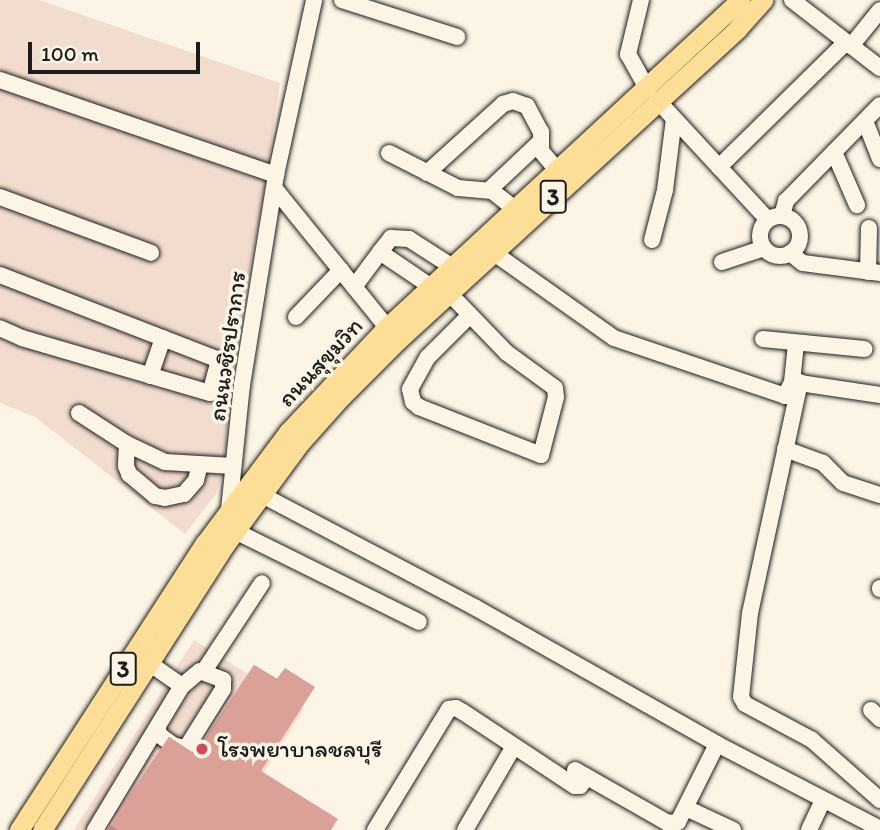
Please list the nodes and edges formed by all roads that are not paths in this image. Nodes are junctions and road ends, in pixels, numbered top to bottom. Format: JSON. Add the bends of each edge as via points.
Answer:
{"nodes":[{"id":1,"x":342,"y":0,"type":"edge"},
{"id":2,"x":641,"y":0,"type":"edge"},
{"id":3,"x":740,"y":0,"type":"edge"},
{"id":4,"x":763,"y":0,"type":"edge"},
{"id":5,"x":792,"y":0,"type":"edge"},
{"id":6,"x":309,"y":1,"type":"edge"},
{"id":7,"x":880,"y":10,"type":"edge"},
{"id":8,"x":457,"y":37,"type":"dead end"},
{"id":9,"x":849,"y":44,"type":"junction"},
{"id":10,"x":880,"y":68,"type":"edge"},
{"id":11,"x":0,"y":80,"type":"edge"},
{"id":12,"x":647,"y":95,"type":"junction"},
{"id":13,"x":880,"y":105,"type":"edge"},
{"id":14,"x":674,"y":119,"type":"junction"},
{"id":15,"x":864,"y":121,"type":"junction"},
{"id":16,"x":541,"y":141,"type":"junction"},
{"id":17,"x":834,"y":152,"type":"junction"},
{"id":18,"x":389,"y":153,"type":"dead end"},
{"id":19,"x":880,"y":159,"type":"edge"},
{"id":20,"x":719,"y":166,"type":"junction"},
{"id":21,"x":557,"y":170,"type":"junction"},
{"id":22,"x":427,"y":173,"type":"junction"},
{"id":23,"x":275,"y":182,"type":"junction"},
{"id":24,"x":489,"y":190,"type":"junction"},
{"id":25,"x":0,"y":197,"type":"edge"},
{"id":26,"x":857,"y":205,"type":"dead end"},
{"id":27,"x":515,"y":209,"type":"junction"},
{"id":28,"x":775,"y":218,"type":"junction"},
{"id":29,"x":869,"y":228,"type":"dead end"},
{"id":30,"x":652,"y":240,"type":"dead end"},
{"id":31,"x":764,"y":248,"type":"junction"},
{"id":32,"x":380,"y":252,"type":"junction"},
{"id":33,"x":150,"y":253,"type":"dead end"},
{"id":34,"x":494,"y":253,"type":"junction"},
{"id":35,"x":790,"y":253,"type":"junction"},
{"id":36,"x":722,"y":262,"type":"dead end"},
{"id":37,"x":451,"y":267,"type":"junction"},
{"id":38,"x":341,"y":270,"type":"junction"},
{"id":39,"x":874,"y":272,"type":"edge"},
{"id":40,"x":0,"y":275,"type":"edge"},
{"id":41,"x":430,"y":286,"type":"junction"},
{"id":42,"x":355,"y":288,"type":"junction"},
{"id":43,"x":449,"y":293,"type":"junction"},
{"id":44,"x":470,"y":315,"type":"junction"},
{"id":45,"x":296,"y":317,"type":"dead end"},
{"id":46,"x":0,"y":328,"type":"edge"},
{"id":47,"x":392,"y":334,"type":"junction"},
{"id":48,"x":163,"y":338,"type":"junction"},
{"id":49,"x":763,"y":339,"type":"dead end"},
{"id":50,"x":796,"y":343,"type":"junction"},
{"id":51,"x":865,"y":349,"type":"dead end"},
{"id":52,"x":150,"y":376,"type":"junction"},
{"id":53,"x":214,"y":378,"type":"junction"},
{"id":54,"x":796,"y":382,"type":"junction"},
{"id":55,"x":242,"y":385,"type":"junction"},
{"id":56,"x":880,"y":395,"type":"edge"},
{"id":57,"x":79,"y":413,"type":"dead end"},
{"id":58,"x":127,"y":444,"type":"junction"},
{"id":59,"x":785,"y":449,"type":"junction"},
{"id":60,"x":200,"y":464,"type":"junction"},
{"id":61,"x":233,"y":466,"type":"junction"},
{"id":62,"x":262,"y":495,"type":"junction"},
{"id":63,"x":880,"y":495,"type":"edge"},
{"id":64,"x":229,"y":510,"type":"junction"},
{"id":65,"x":235,"y":531,"type":"junction"},
{"id":66,"x":262,"y":583,"type":"dead end"},
{"id":67,"x":419,"y":622,"type":"dead end"},
{"id":68,"x":149,"y":663,"type":"junction"},
{"id":69,"x":204,"y":671,"type":"junction"},
{"id":70,"x":182,"y":685,"type":"junction"},
{"id":71,"x":158,"y":729,"type":"junction"},
{"id":72,"x":717,"y":744,"type":"junction"},
{"id":73,"x":514,"y":746,"type":"junction"},
{"id":74,"x":823,"y":800,"type":"junction"},
{"id":75,"x":880,"y":800,"type":"edge"},
{"id":76,"x":687,"y":808,"type":"junction"},
{"id":77,"x":19,"y":830,"type":"edge"},
{"id":78,"x":42,"y":830,"type":"edge"},
{"id":79,"x":95,"y":830,"type":"edge"},
{"id":80,"x":375,"y":830,"type":"edge"},
{"id":81,"x":466,"y":830,"type":"edge"},
{"id":82,"x":733,"y":830,"type":"edge"},
{"id":83,"x":809,"y":830,"type":"edge"},
{"id":84,"x":880,"y":830,"type":"edge"}],
"edges":[{"from":1,"to":8,"type":"street"},
{"from":2,"to":12,"type":"street","via":[[628,54]]},
{"from":3,"to":12,"type":"main road","name":"ถนนสุขุมวิท"},
{"from":4,"to":12,"type":"main road","name":"ถนนสุขุมวิท"},
{"from":5,"to":9,"type":"street"},
{"from":6,"to":23,"type":"street","name":"ถนนวชิรปราการ"},
{"from":7,"to":9,"type":"street"},
{"from":9,"to":10,"type":"street"},
{"from":9,"to":20,"type":"street"},
{"from":11,"to":23,"type":"street"},
{"from":12,"to":14,"type":"street"},
{"from":12,"to":21,"type":"main road","name":"ถนนสุขุมวิท","number":"3"},
{"from":12,"to":34,"type":"main road","name":"ถนนสุขุมวิท","number":"3"},
{"from":13,"to":15,"type":"street"},
{"from":14,"to":20,"type":"street"},
{"from":14,"to":30,"type":"street","via":[[665,190]]},
{"from":15,"to":17,"type":"street"},
{"from":15,"to":19,"type":"street"},
{"from":16,"to":21,"type":"street","via":[[541,151]]},
{"from":16,"to":22,"type":"street","via":[[538,124],[527,106],[522,102],[503,104]]},
{"from":16,"to":24,"type":"street"},
{"from":17,"to":26,"type":"street"},
{"from":17,"to":28,"type":"street"},
{"from":18,"to":22,"type":"street"},
{"from":20,"to":28,"type":"street"},
{"from":21,"to":27,"type":"main road","name":"ถนนสุขุมวิท","number":"3"},
{"from":22,"to":24,"type":"street","via":[[458,188]]},
{"from":23,"to":38,"type":"street"},
{"from":23,"to":55,"type":"street","name":"ถนนวชิรปราการ"},
{"from":24,"to":27,"type":"street"},
{"from":25,"to":33,"type":"street"},
{"from":27,"to":37,"type":"main road","name":"ถนนสุขุมวิท","number":"3"},
{"from":28,"to":31,"type":"street","via":[[761,230]]},
{"from":28,"to":35,"type":"street","via":[[793,221],[800,232]]},
{"from":29,"to":39,"type":"street"},
{"from":31,"to":35,"type":"street","via":[[773,255]]},
{"from":31,"to":36,"type":"street"},
{"from":32,"to":37,"type":"street","via":[[391,238],[403,236]]},
{"from":32,"to":41,"type":"street"},
{"from":32,"to":42,"type":"street"},
{"from":34,"to":43,"type":"main road","name":"ถนนสุขุมวิท","number":"3"},
{"from":34,"to":54,"type":"street","via":[[614,338],[785,396]]},
{"from":35,"to":39,"type":"street","via":[[803,263]]},
{"from":37,"to":41,"type":"main road","name":"ถนนสุขุมวิท","number":"3"},
{"from":38,"to":42,"type":"street"},
{"from":38,"to":45,"type":"street"},
{"from":40,"to":48,"type":"street"},
{"from":41,"to":47,"type":"main road","name":"ถนนสุขุมวิท","number":"3"},
{"from":42,"to":47,"type":"street"},
{"from":43,"to":44,"type":"street"},
{"from":43,"to":47,"type":"main road","name":"ถนนสุขุมวิท","number":"3"},
{"from":44,"to":44,"type":"street","via":[[428,356],[410,388],[413,402],[541,454],[555,388],[507,352]]},
{"from":46,"to":52,"type":"street"},
{"from":47,"to":62,"type":"main road","name":"ถนนสุขุมวิท","number":"3"},
{"from":47,"to":64,"type":"main road","name":"ถนนสุขุมวิท","number":"3","via":[[296,423]]},
{"from":48,"to":52,"type":"street"},
{"from":48,"to":53,"type":"street","via":[[219,360]]},
{"from":49,"to":50,"type":"street"},
{"from":50,"to":51,"type":"street"},
{"from":50,"to":54,"type":"street"},
{"from":52,"to":53,"type":"street","via":[[210,394]]},
{"from":53,"to":55,"type":"street"},
{"from":54,"to":56,"type":"street"},
{"from":54,"to":59,"type":"street"},
{"from":55,"to":61,"type":"street","name":"ถนนวชิรปราการ"},
{"from":57,"to":58,"type":"street"},
{"from":58,"to":60,"type":"street","via":[[165,462]]},
{"from":58,"to":60,"type":"street","via":[[129,474],[155,496],[184,494]]},
{"from":59,"to":63,"type":"street","via":[[823,463],[843,483]]},
{"from":59,"to":75,"type":"street","via":[[750,613],[742,700],[812,740]]},
{"from":60,"to":61,"type":"street"},
{"from":61,"to":64,"type":"street","name":"ถนนวชิรปราการ"},
{"from":62,"to":65,"type":"main road","name":"ถนนสุขุมวิท","number":"3"},
{"from":62,"to":72,"type":"street","via":[[476,608]]},
{"from":64,"to":77,"type":"main road","name":"ถนนสุขุมวิท","number":"3"},
{"from":65,"to":67,"type":"street"},
{"from":65,"to":68,"type":"main road","name":"ถนนสุขุมวิท","number":"3"},
{"from":66,"to":69,"type":"street"},
{"from":68,"to":70,"type":"street"},
{"from":68,"to":78,"type":"main road","name":"ถนนสุขุมวิท","number":"3"},
{"from":69,"to":70,"type":"street","via":[[195,671]]},
{"from":69,"to":71,"type":"street","via":[[219,677],[224,685],[188,744],[173,746]]},
{"from":70,"to":71,"type":"street"},
{"from":71,"to":79,"type":"street"},
{"from":72,"to":74,"type":"street"},
{"from":72,"to":76,"type":"street"},
{"from":73,"to":76,"type":"street","via":[[575,786],[579,786],[581,773],[668,823],[678,822]]},
{"from":73,"to":80,"type":"street","via":[[456,708],[449,709]]},
{"from":73,"to":81,"type":"street"},
{"from":74,"to":83,"type":"street"},
{"from":74,"to":84,"type":"street"},
{"from":76,"to":82,"type":"street"}]}
